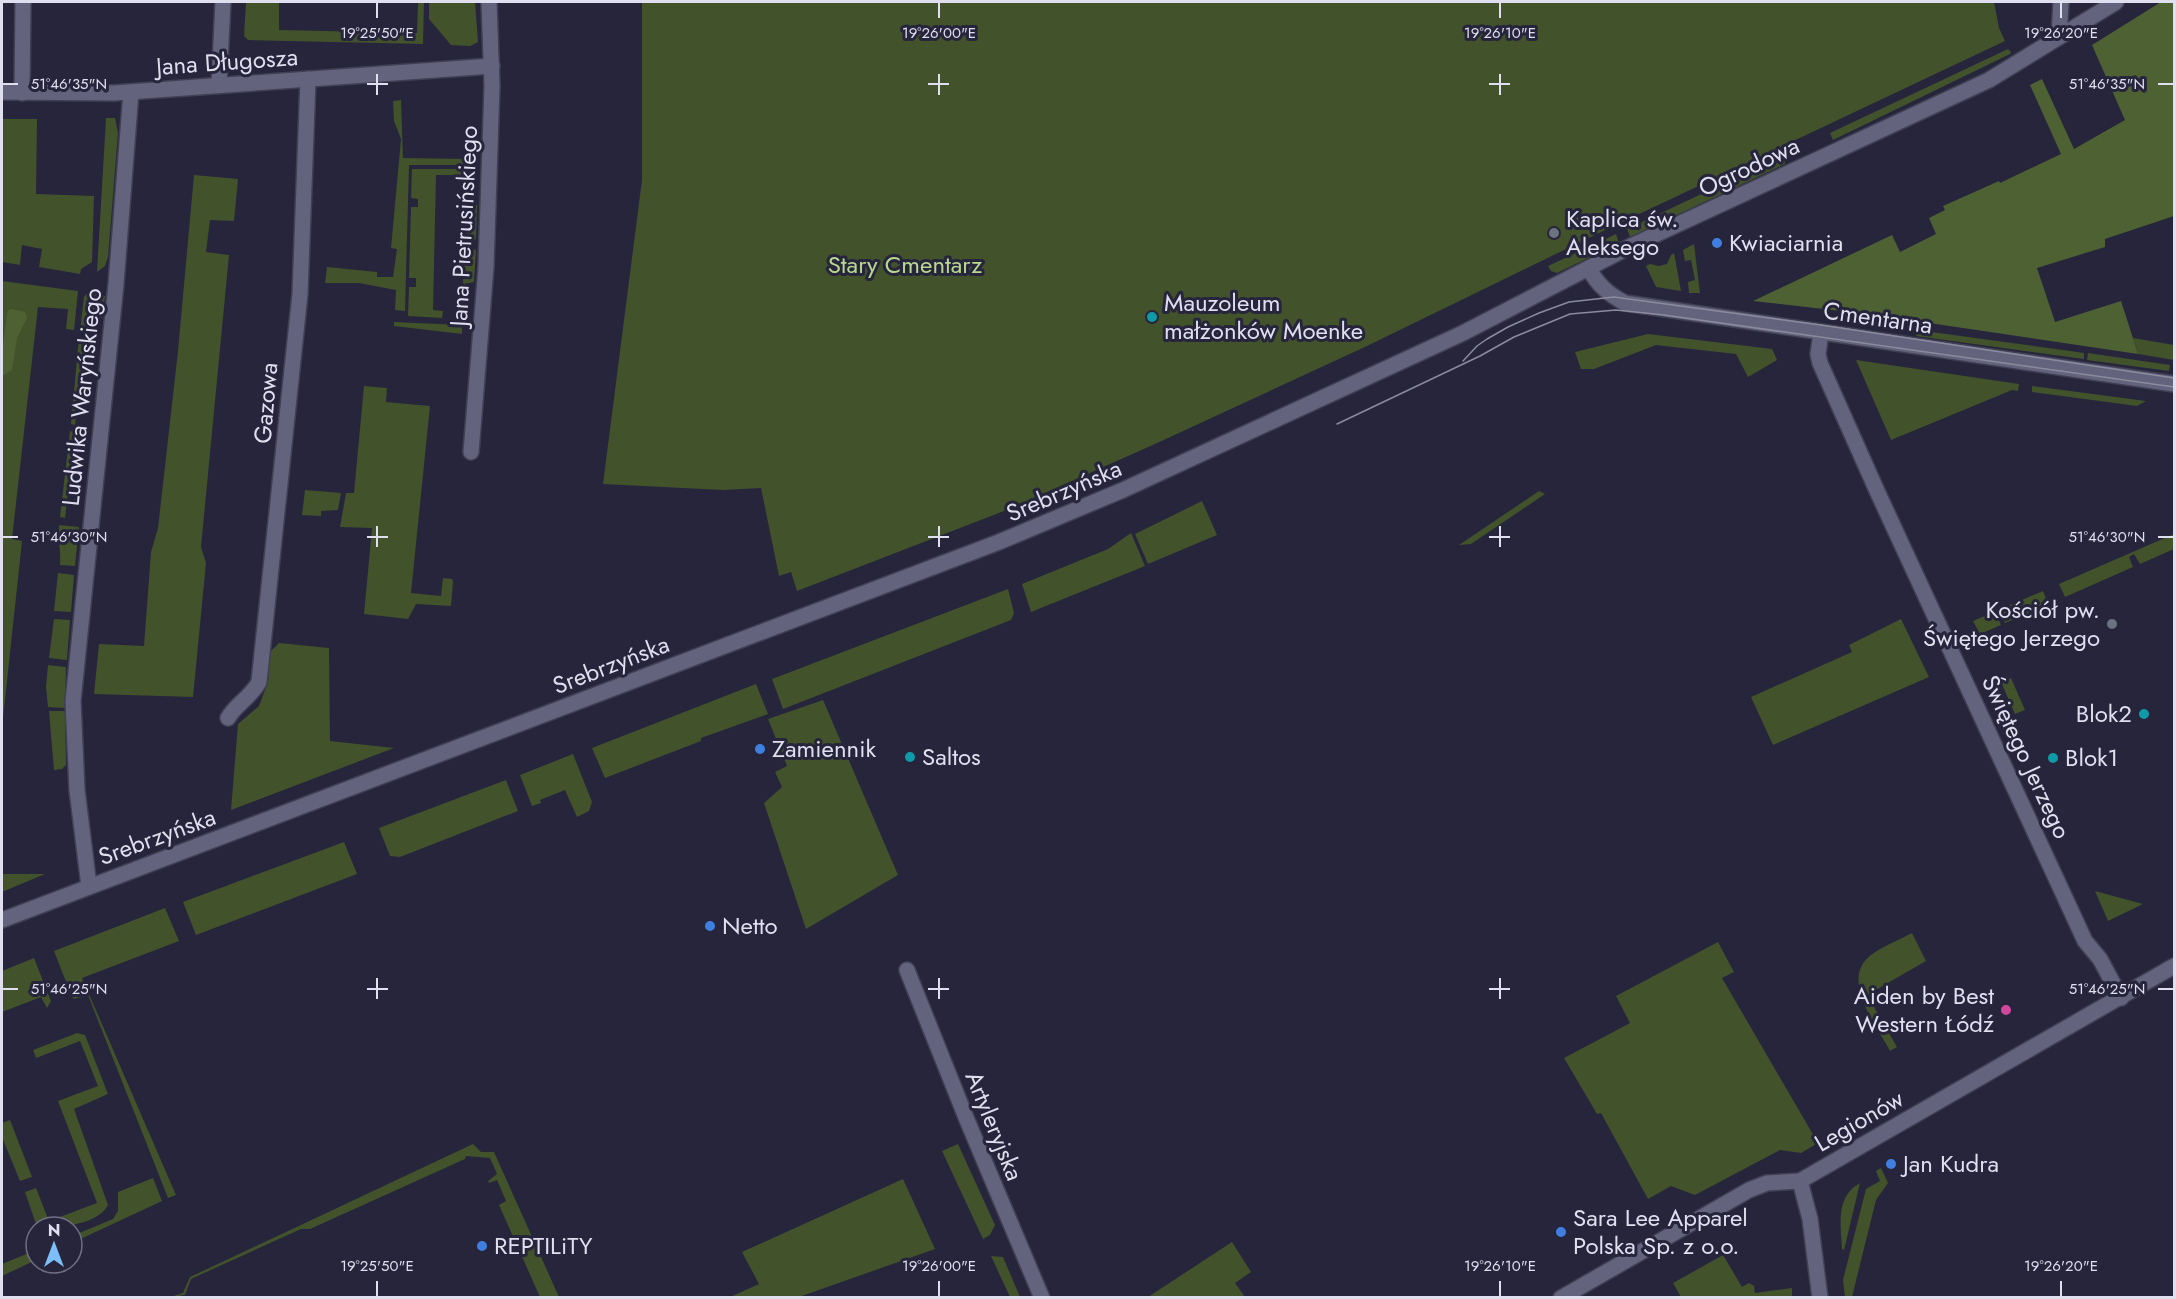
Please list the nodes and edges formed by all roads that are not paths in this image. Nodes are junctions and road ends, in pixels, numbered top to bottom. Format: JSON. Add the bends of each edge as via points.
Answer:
{"nodes":[{"id":1,"x":23,"y":2,"type":"edge"},
{"id":2,"x":223,"y":2,"type":"edge"},
{"id":3,"x":489,"y":2,"type":"edge"},
{"id":4,"x":2061,"y":2,"type":"edge"},
{"id":5,"x":2116,"y":2,"type":"edge"},
{"id":6,"x":2095,"y":8,"type":"edge"},
{"id":7,"x":2059,"y":37,"type":"junction"},
{"id":8,"x":492,"y":66,"type":"junction"},
{"id":9,"x":308,"y":80,"type":"junction"},
{"id":10,"x":219,"y":84,"type":"junction"},
{"id":11,"x":2,"y":92,"type":"edge"},
{"id":12,"x":131,"y":92,"type":"junction"},
{"id":13,"x":22,"y":93,"type":"junction"},
{"id":14,"x":1589,"y":269,"type":"junction"},
{"id":15,"x":1821,"y":333,"type":"junction"},
{"id":16,"x":2175,"y":384,"type":"edge"},
{"id":17,"x":1232,"y":441,"type":"joint"},
{"id":18,"x":471,"y":452,"type":"dead end"},
{"id":19,"x":228,"y":718,"type":"dead end"},
{"id":20,"x":89,"y":886,"type":"junction"},
{"id":21,"x":2,"y":920,"type":"edge"},
{"id":22,"x":2175,"y":966,"type":"edge"},
{"id":23,"x":907,"y":970,"type":"dead end"},
{"id":24,"x":2121,"y":998,"type":"junction"},
{"id":25,"x":1800,"y":1181,"type":"junction"},
{"id":26,"x":1042,"y":1298,"type":"edge"},
{"id":27,"x":1561,"y":1298,"type":"edge"},
{"id":28,"x":1820,"y":1298,"type":"edge"}],
"edges":[{"from":1,"to":13,"type":"street"},
{"from":2,"to":10,"type":"street"},
{"from":3,"to":8,"type":"street","name":"Jana Pietrusińskiego"},
{"from":4,"to":7,"type":"street"},
{"from":5,"to":6,"type":"street","name":"Ogrodowa"},
{"from":6,"to":7,"type":"street","name":"Ogrodowa"},
{"from":7,"to":14,"type":"street","name":"Ogrodowa","via":[[1989,80]]},
{"from":8,"to":9,"type":"street","name":"Jana Długosza"},
{"from":8,"to":18,"type":"street","name":"Jana Pietrusińskiego","via":[[486,267]]},
{"from":9,"to":10,"type":"street","name":"Jana Długosza"},
{"from":9,"to":19,"type":"street","name":"Gazowa","via":[[300,294],[259,682]]},
{"from":10,"to":12,"type":"street","name":"Jana Długosza"},
{"from":11,"to":13,"type":"street","name":"Jana Długosza"},
{"from":12,"to":13,"type":"street","name":"Jana Długosza"},
{"from":12,"to":20,"type":"street","name":"Ludwika Waryńskiego","via":[[117,272],[73,701],[77,790]]},
{"from":14,"to":15,"type":"street","name":"Cmentarna","via":[[1597,283],[1625,303]]},
{"from":14,"to":17,"type":"street","name":"Ogrodowa"},
{"from":15,"to":16,"type":"street","name":"Cmentarna"},
{"from":15,"to":24,"type":"street","name":"Świętego Jerzego","via":[[1820,363],[1877,491],[2081,933]]},
{"from":17,"to":20,"type":"street","name":"Srebrzyńska","via":[[999,542]]},
{"from":20,"to":21,"type":"street","name":"Srebrzyńska"},
{"from":22,"to":24,"type":"street","name":"Legionów"},
{"from":23,"to":26,"type":"street","name":"Artyleryjska"},
{"from":24,"to":25,"type":"street","name":"Legionów"},
{"from":25,"to":27,"type":"street","name":"Legionów","via":[[1749,1190]]},
{"from":25,"to":28,"type":"street","via":[[1810,1219]]}]}
